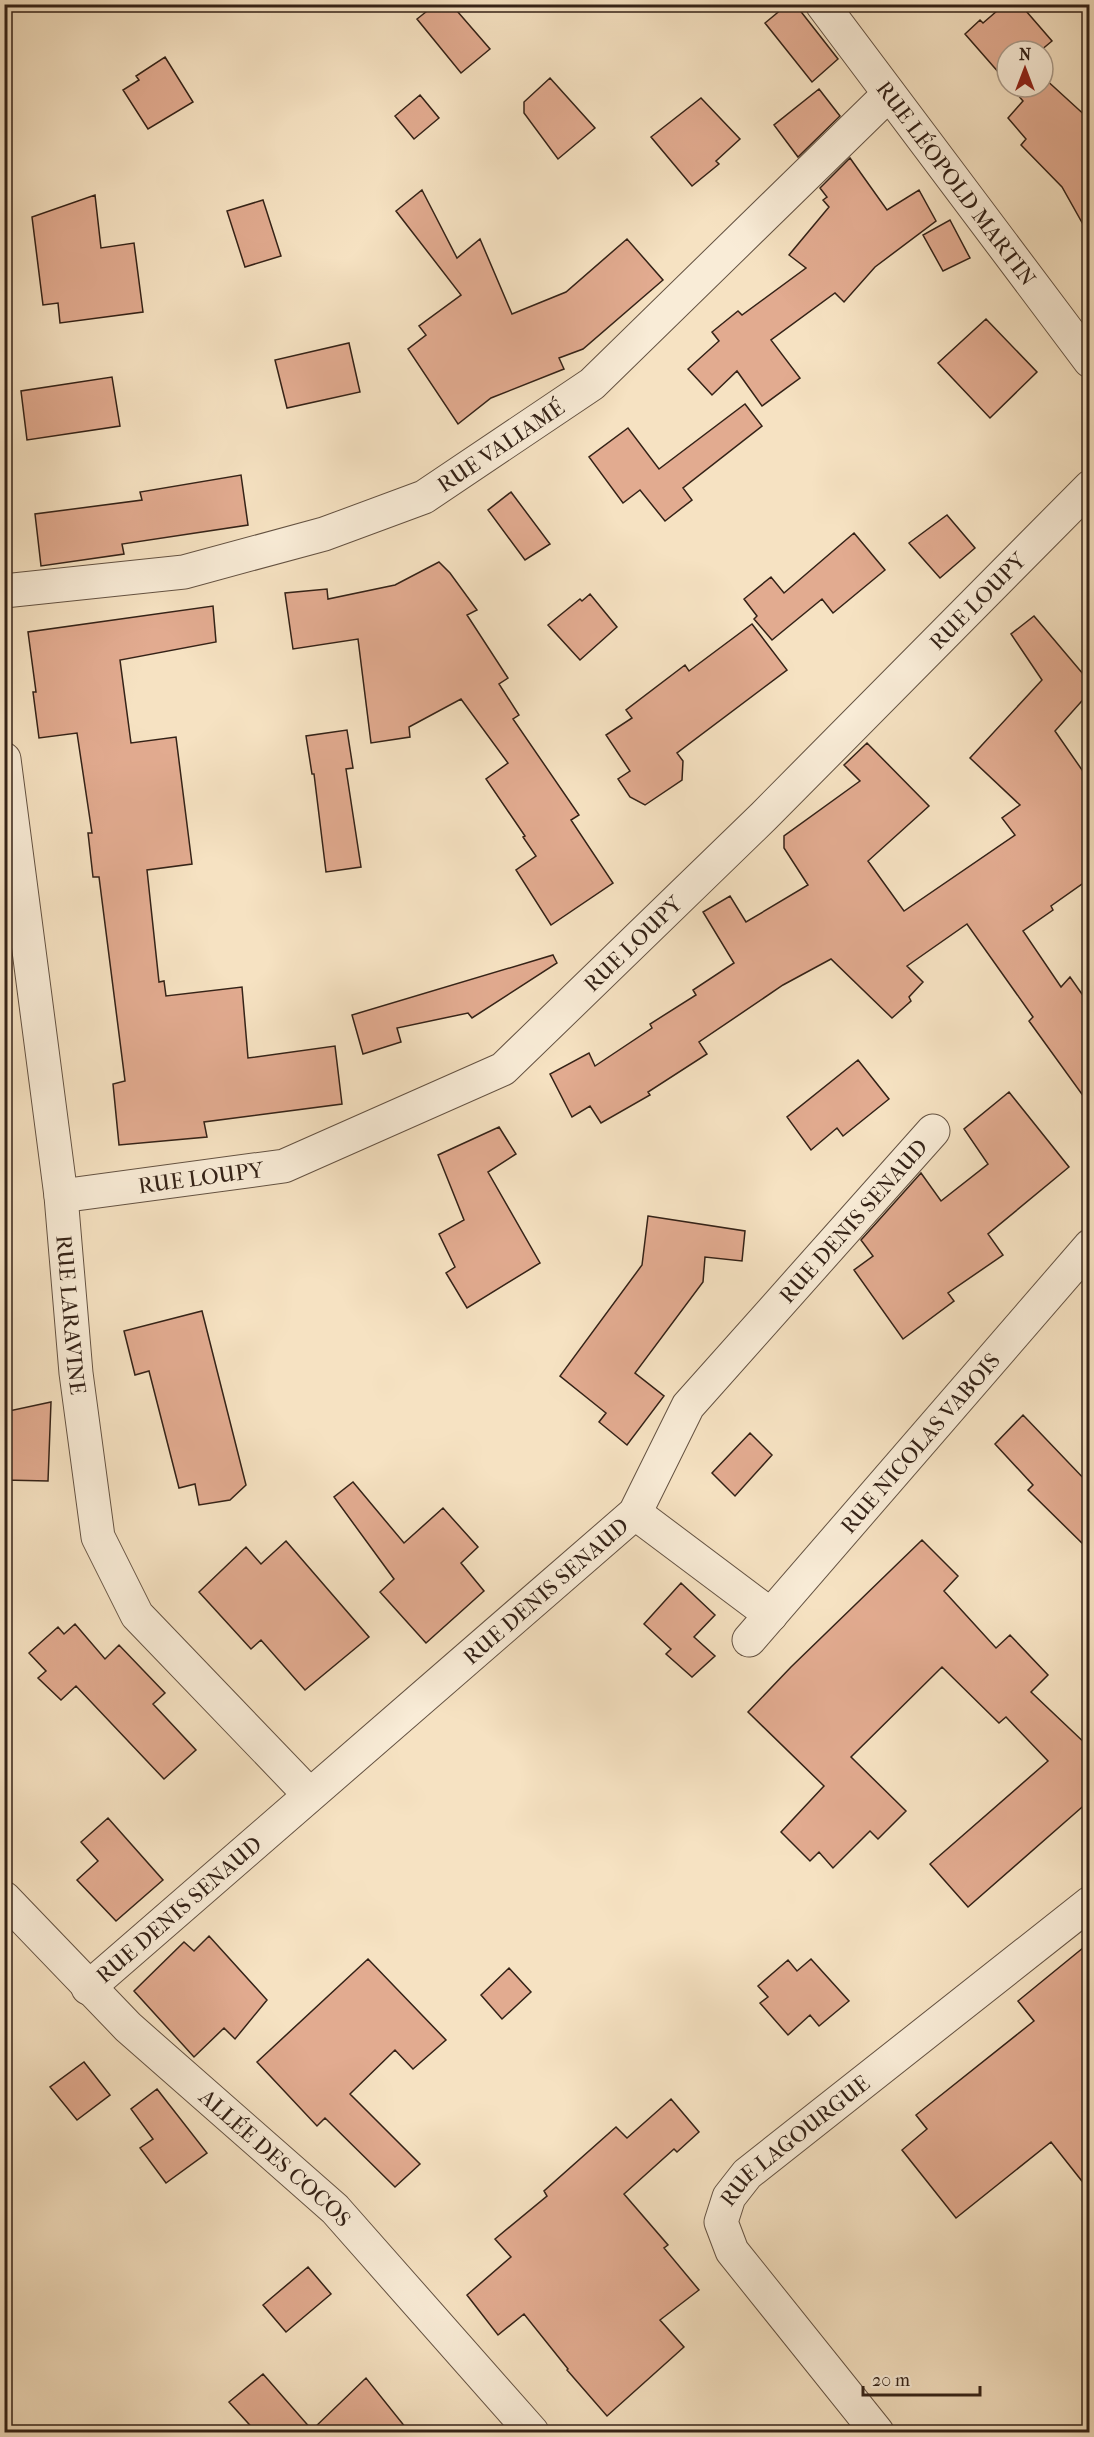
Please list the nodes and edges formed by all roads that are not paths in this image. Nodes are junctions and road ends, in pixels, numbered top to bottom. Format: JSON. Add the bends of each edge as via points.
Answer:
{"nodes":[{"id":1,"x":822,"y":4,"type":"edge"},
{"id":2,"x":889,"y":94,"type":"junction"},
{"id":3,"x":1089,"y":361,"type":"edge"},
{"id":4,"x":1089,"y":487,"type":"edge"},
{"id":5,"x":4,"y":591,"type":"edge"},
{"id":6,"x":4,"y":759,"type":"edge"},
{"id":7,"x":933,"y":1131,"type":"dead end"},
{"id":8,"x":61,"y":1196,"type":"junction"},
{"id":9,"x":1089,"y":1246,"type":"edge"},
{"id":10,"x":635,"y":1513,"type":"junction"},
{"id":11,"x":771,"y":1615,"type":"junction"},
{"id":12,"x":749,"y":1640,"type":"dead end"},
{"id":13,"x":309,"y":1794,"type":"junction"},
{"id":14,"x":4,"y":1898,"type":"edge"},
{"id":15,"x":1089,"y":1903,"type":"edge"},
{"id":16,"x":88,"y":1988,"type":"junction"},
{"id":17,"x":532,"y":2433,"type":"edge"},
{"id":18,"x":877,"y":2433,"type":"edge"}],
"edges":[{"from":1,"to":2,"type":"street","name":"RUE LÉOPOLD MARTIN"},
{"from":2,"to":3,"type":"street","name":"RUE LÉOPOLD MARTIN"},
{"from":2,"to":5,"type":"street","name":"RUE VALIAMÉ","via":[[592,384],[424,497],[324,534],[184,572]]},
{"from":4,"to":8,"type":"street","name":"RUE LOUPY","via":[[764,816],[503,1069],[284,1166]]},
{"from":6,"to":8,"type":"street","name":"RUE LARAVINE"},
{"from":7,"to":10,"type":"street","name":"RUE DENIS SENAUD","via":[[688,1406]]},
{"from":8,"to":13,"type":"street","name":"RUE LARAVINE","via":[[76,1372],[98,1537],[137,1615]]},
{"from":9,"to":11,"type":"street","name":"RUE NICOLAS VABOIS"},
{"from":10,"to":11,"type":"street"},
{"from":10,"to":13,"type":"street","name":"RUE DENIS SENAUD"},
{"from":11,"to":12,"type":"street","name":"RUE NICOLAS VABOIS"},
{"from":13,"to":16,"type":"street","name":"RUE DENIS SENAUD"},
{"from":14,"to":16,"type":"street","name":"ALLÉE DES COCOS"},
{"from":15,"to":18,"type":"street","name":"RUE LAGOURGUE","via":[[747,2174],[729,2197],[721,2222],[732,2251]]},
{"from":16,"to":17,"type":"street","name":"ALLÉE DES COCOS","via":[[335,2209]]}]}
